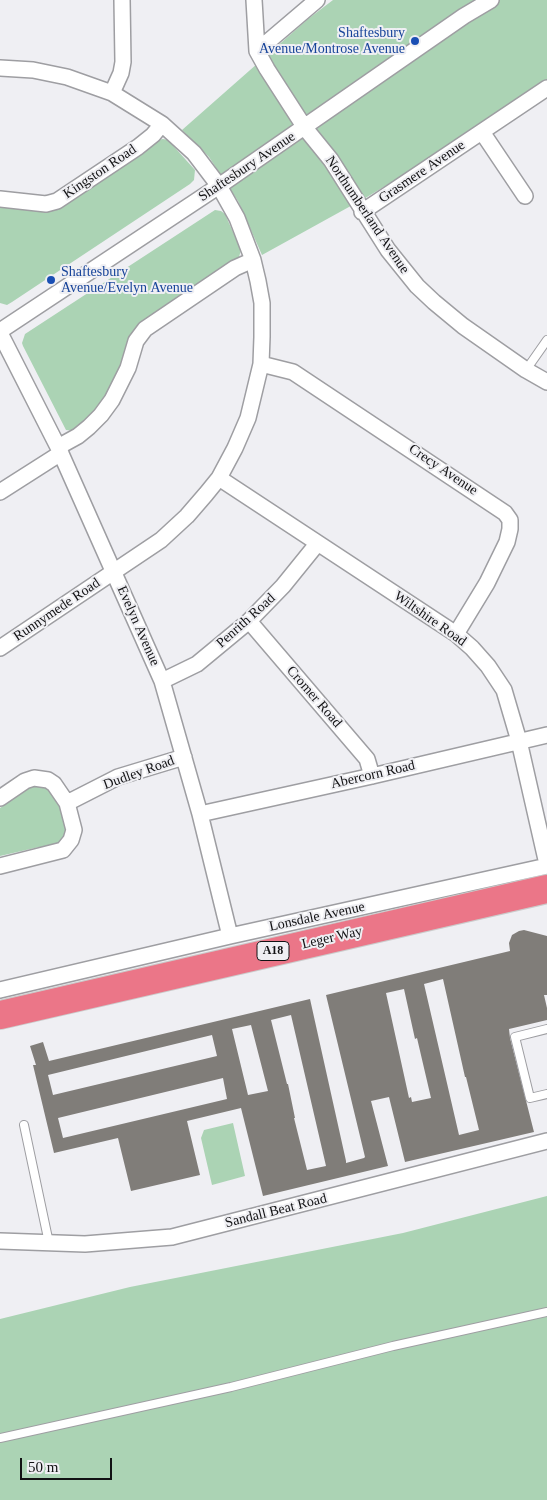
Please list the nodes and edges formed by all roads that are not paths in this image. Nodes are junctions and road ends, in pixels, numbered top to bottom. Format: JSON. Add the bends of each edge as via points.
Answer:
{"nodes":[{"id":1,"x":122,"y":0,"type":"edge"},
{"id":2,"x":254,"y":0,"type":"edge"},
{"id":3,"x":317,"y":0,"type":"edge"},
{"id":4,"x":491,"y":0,"type":"edge"},
{"id":5,"x":257,"y":51,"type":"junction"},
{"id":6,"x":0,"y":68,"type":"edge"},
{"id":7,"x":547,"y":88,"type":"edge"},
{"id":8,"x":112,"y":93,"type":"junction"},
{"id":9,"x":162,"y":124,"type":"junction"},
{"id":10,"x":305,"y":128,"type":"junction"},
{"id":11,"x":482,"y":132,"type":"junction"},
{"id":12,"x":219,"y":186,"type":"junction"},
{"id":13,"x":525,"y":196,"type":"dead end"},
{"id":14,"x":0,"y":199,"type":"edge"},
{"id":15,"x":362,"y":212,"type":"junction"},
{"id":16,"x":253,"y":260,"type":"junction"},
{"id":17,"x":0,"y":332,"type":"edge"},
{"id":18,"x":547,"y":340,"type":"edge"},
{"id":19,"x":261,"y":364,"type":"junction"},
{"id":20,"x":526,"y":370,"type":"junction"},
{"id":21,"x":547,"y":382,"type":"edge"},
{"id":22,"x":59,"y":450,"type":"junction"},
{"id":23,"x":219,"y":478,"type":"junction"},
{"id":24,"x":0,"y":492,"type":"edge"},
{"id":25,"x":317,"y":544,"type":"junction"},
{"id":26,"x":114,"y":572,"type":"junction"},
{"id":27,"x":249,"y":622,"type":"junction"},
{"id":28,"x":456,"y":634,"type":"junction"},
{"id":29,"x":0,"y":648,"type":"edge"},
{"id":30,"x":162,"y":680,"type":"junction"},
{"id":31,"x":547,"y":735,"type":"edge"},
{"id":32,"x":519,"y":741,"type":"junction"},
{"id":33,"x":184,"y":757,"type":"junction"},
{"id":34,"x":372,"y":776,"type":"junction"},
{"id":35,"x":0,"y":798,"type":"edge"},
{"id":36,"x":68,"y":803,"type":"junction"},
{"id":37,"x":200,"y":814,"type":"junction"},
{"id":38,"x":547,"y":865,"type":"edge"},
{"id":39,"x":0,"y":866,"type":"edge"},
{"id":40,"x":547,"y":889,"type":"edge"},
{"id":41,"x":230,"y":936,"type":"junction"},
{"id":42,"x":0,"y":990,"type":"edge"},
{"id":43,"x":0,"y":1015,"type":"edge"},
{"id":44,"x":547,"y":1029,"type":"edge"},
{"id":45,"x":547,"y":1094,"type":"edge"},
{"id":46,"x":24,"y":1125,"type":"dead end"},
{"id":47,"x":547,"y":1141,"type":"edge"},
{"id":48,"x":0,"y":1241,"type":"edge"},
{"id":49,"x":49,"y":1243,"type":"junction"},
{"id":50,"x":547,"y":1312,"type":"edge"},
{"id":51,"x":0,"y":1438,"type":"edge"}],
"edges":[{"from":1,"to":8,"type":"street","via":[[123,62]]},
{"from":2,"to":5,"type":"street","name":"Northumberland Avenue"},
{"from":3,"to":5,"type":"street"},
{"from":4,"to":10,"type":"street","name":"Shaftesbury Avenue"},
{"from":5,"to":10,"type":"street","name":"Northumberland Avenue"},
{"from":6,"to":8,"type":"street","name":"Runnymede Road","via":[[67,77]]},
{"from":7,"to":11,"type":"street","name":"Grasmere Avenue"},
{"from":8,"to":9,"type":"street","name":"Runnymede Road"},
{"from":9,"to":12,"type":"street","name":"Runnymede Road","via":[[194,153]]},
{"from":9,"to":14,"type":"street","name":"Kingston Road","via":[[138,147],[57,201],[46,204]]},
{"from":10,"to":12,"type":"street","name":"Shaftesbury Avenue"},
{"from":10,"to":15,"type":"street","name":"Northumberland Avenue","via":[[331,160]]},
{"from":11,"to":13,"type":"street"},
{"from":11,"to":15,"type":"street","name":"Grasmere Avenue"},
{"from":12,"to":16,"type":"street","name":"Runnymede Road","via":[[237,218]]},
{"from":12,"to":17,"type":"street","name":"Shaftesbury Avenue"},
{"from":15,"to":20,"type":"street","name":"Northumberland Avenue","via":[[417,286],[463,326]]},
{"from":16,"to":19,"type":"street","name":"Runnymede Road","via":[[262,303]]},
{"from":16,"to":22,"type":"street","via":[[234,268],[145,329],[136,341],[128,368],[112,400],[89,427]]},
{"from":17,"to":22,"type":"street","name":"Evelyn Avenue"},
{"from":18,"to":20,"type":"lane"},
{"from":19,"to":23,"type":"street","name":"Runnymede Road","via":[[248,418]]},
{"from":19,"to":28,"type":"street","name":"Crecy Avenue","via":[[293,372],[505,513],[510,520],[507,542]]},
{"from":20,"to":21,"type":"street","name":"Northumberland Avenue"},
{"from":22,"to":24,"type":"street"},
{"from":22,"to":26,"type":"street","name":"Evelyn Avenue"},
{"from":23,"to":25,"type":"street","name":"Wiltshire Road"},
{"from":23,"to":26,"type":"street","name":"Runnymede Road","via":[[168,534]]},
{"from":25,"to":27,"type":"street","name":"Penrith Road"},
{"from":25,"to":28,"type":"street","name":"Wiltshire Road"},
{"from":26,"to":29,"type":"street","name":"Runnymede Road"},
{"from":26,"to":30,"type":"street","name":"Evelyn Avenue"},
{"from":27,"to":30,"type":"street","name":"Penrith Road","via":[[197,664]]},
{"from":27,"to":34,"type":"street","name":"Cromer Road","via":[[367,759]]},
{"from":28,"to":32,"type":"street","name":"Wiltshire Road","via":[[497,678],[504,690]]},
{"from":30,"to":33,"type":"street","name":"Evelyn Avenue"},
{"from":31,"to":32,"type":"street","name":"Abercorn Road"},
{"from":32,"to":34,"type":"street","name":"Abercorn Road"},
{"from":32,"to":38,"type":"street","name":"Wiltshire Road"},
{"from":33,"to":36,"type":"street","name":"Dudley Road","via":[[118,777]]},
{"from":33,"to":37,"type":"street","name":"Evelyn Avenue"},
{"from":34,"to":37,"type":"street","name":"Abercorn Road"},
{"from":35,"to":36,"type":"street","via":[[25,781],[41,778],[54,784]]},
{"from":36,"to":39,"type":"street","via":[[74,830],[63,850]]},
{"from":37,"to":41,"type":"street","name":"Evelyn Avenue"},
{"from":38,"to":41,"type":"street","name":"Lonsdale Avenue"},
{"from":40,"to":43,"type":"highway","name":"Leger Way","number":"A18"},
{"from":41,"to":42,"type":"street","name":"Lonsdale Avenue"},
{"from":44,"to":45,"type":"lane","via":[[515,1036],[530,1098]]},
{"from":46,"to":49,"type":"lane"},
{"from":47,"to":49,"type":"street","name":"Sandall Beat Road","via":[[172,1237],[85,1244]]},
{"from":48,"to":49,"type":"street","name":"Sandall Beat Road"},
{"from":50,"to":51,"type":"lane"}]}
